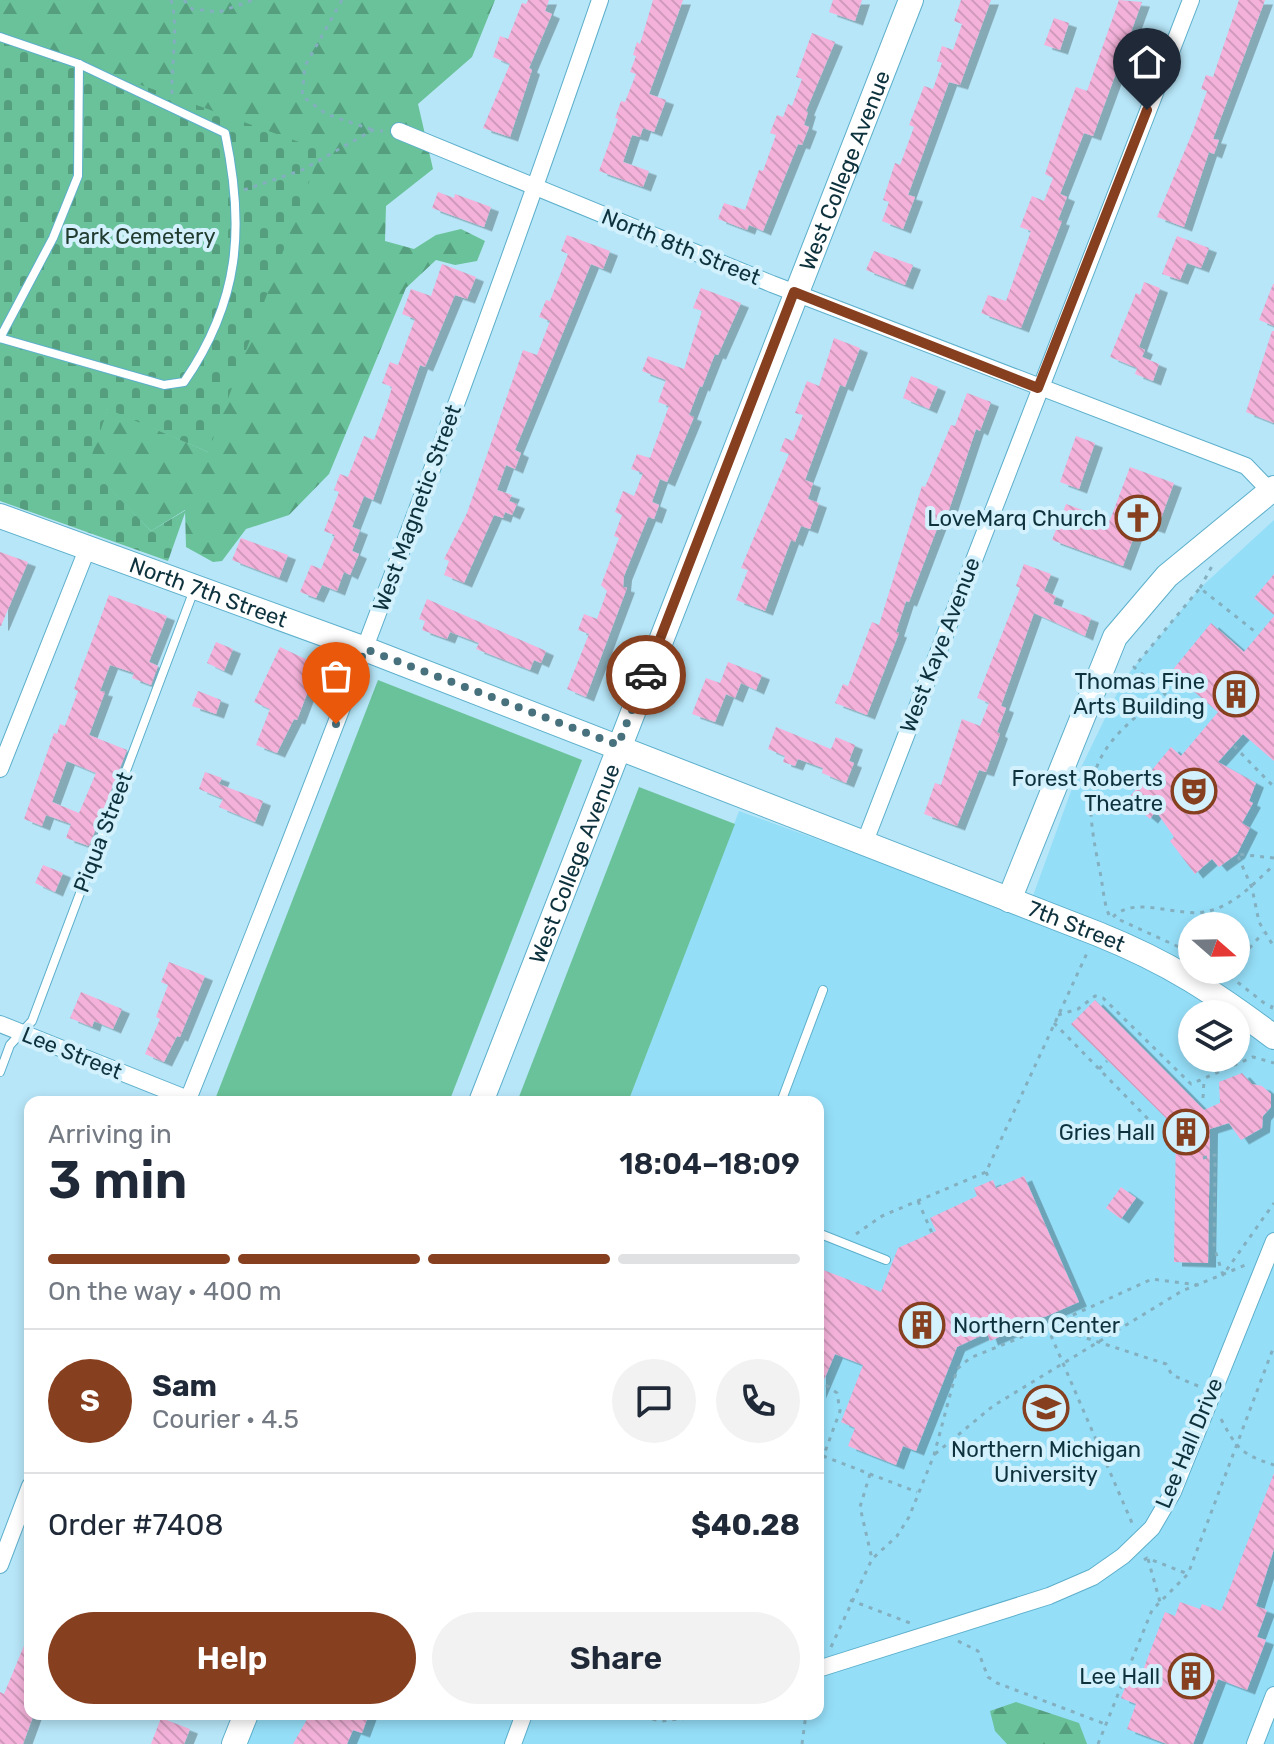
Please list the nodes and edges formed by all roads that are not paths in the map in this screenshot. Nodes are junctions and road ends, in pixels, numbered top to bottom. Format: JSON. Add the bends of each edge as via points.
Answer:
{"nodes":[{"id":1,"x":600,"y":0,"type":"edge"},
{"id":2,"x":911,"y":0,"type":"edge"},
{"id":3,"x":1191,"y":0,"type":"edge"},
{"id":4,"x":0,"y":37,"type":"edge"},
{"id":5,"x":79,"y":64,"type":"junction"},
{"id":6,"x":399,"y":131,"type":"road end"},
{"id":7,"x":536,"y":188,"type":"junction"},
{"id":8,"x":794,"y":292,"type":"junction"},
{"id":9,"x":0,"y":338,"type":"edge"},
{"id":10,"x":1038,"y":388,"type":"junction"},
{"id":11,"x":1272,"y":490,"type":"edge"},
{"id":12,"x":0,"y":516,"type":"edge"},
{"id":13,"x":88,"y":547,"type":"junction"},
{"id":14,"x":195,"y":585,"type":"junction"},
{"id":15,"x":365,"y":649,"type":"junction"},
{"id":16,"x":618,"y":745,"type":"junction"},
{"id":17,"x":0,"y":769,"type":"edge"},
{"id":18,"x":864,"y":844,"type":"junction"},
{"id":19,"x":1009,"y":900,"type":"junction"},
{"id":20,"x":823,"y":990,"type":"dead end"},
{"id":21,"x":0,"y":1024,"type":"edge"},
{"id":22,"x":20,"y":1032,"type":"junction"},
{"id":23,"x":1274,"y":1037,"type":"edge"},
{"id":24,"x":0,"y":1072,"type":"edge"},
{"id":25,"x":177,"y":1096,"type":"edge"},
{"id":26,"x":189,"y":1096,"type":"edge"},
{"id":27,"x":483,"y":1096,"type":"edge"},
{"id":28,"x":783,"y":1096,"type":"edge"},
{"id":29,"x":824,"y":1235,"type":"edge"},
{"id":30,"x":1270,"y":1248,"type":"edge"},
{"id":31,"x":886,"y":1260,"type":"dead end"},
{"id":32,"x":24,"y":1502,"type":"edge"},
{"id":33,"x":0,"y":1565,"type":"edge"},
{"id":34,"x":824,"y":1667,"type":"edge"},
{"id":35,"x":1274,"y":1695,"type":"edge"},
{"id":36,"x":244,"y":1720,"type":"edge"},
{"id":37,"x":522,"y":1720,"type":"edge"},
{"id":38,"x":234,"y":1744,"type":"edge"},
{"id":39,"x":513,"y":1744,"type":"edge"},
{"id":40,"x":1255,"y":1744,"type":"edge"}],
"edges":[{"from":1,"to":7,"type":"street","name":"West Magnetic Street"},
{"from":2,"to":8,"type":"street","name":"West College Avenue"},
{"from":3,"to":10,"type":"street","name":"West Kaye Avenue"},
{"from":4,"to":5,"type":"lane"},
{"from":5,"to":9,"type":"lane","via":[[78,176],[53,238]]},
{"from":5,"to":9,"type":"lane","via":[[225,133],[236,192],[235,264],[227,299],[206,351],[184,382],[164,385]]},
{"from":6,"to":7,"type":"street","name":"North 8th Street"},
{"from":7,"to":8,"type":"street","name":"North 8th Street"},
{"from":7,"to":15,"type":"street","name":"West Magnetic Street"},
{"from":8,"to":10,"type":"street","name":"North 8th Street"},
{"from":8,"to":16,"type":"street","name":"West College Avenue"},
{"from":10,"to":11,"type":"street","name":"North 8th Street","via":[[1246,466]]},
{"from":10,"to":18,"type":"street","name":"West Kaye Avenue"},
{"from":11,"to":19,"type":"street","via":[[1167,576],[1115,637]]},
{"from":12,"to":13,"type":"street","name":"North 7th Street"},
{"from":13,"to":14,"type":"street","name":"North 7th Street"},
{"from":13,"to":17,"type":"street"},
{"from":14,"to":15,"type":"street","name":"North 7th Street"},
{"from":14,"to":22,"type":"lane","name":"Piqua Street","via":[[32,1021]]},
{"from":15,"to":16,"type":"street","name":"North 7th Street"},
{"from":15,"to":26,"type":"street","name":"West Magnetic Street"},
{"from":16,"to":18,"type":"street","name":"North 7th Street"},
{"from":16,"to":27,"type":"street","name":"West College Avenue"},
{"from":18,"to":19,"type":"street","name":"7th Street"},
{"from":19,"to":23,"type":"street","name":"7th Street","via":[[1157,958],[1209,988]]},
{"from":20,"to":28,"type":"lane"},
{"from":21,"to":22,"type":"street","name":"Lee Street"},
{"from":22,"to":24,"type":"lane","name":"Piqua Street"},
{"from":22,"to":25,"type":"street","name":"Lee Street"},
{"from":29,"to":31,"type":"lane"},
{"from":30,"to":34,"type":"street","name":"Lee Hall Drive","via":[[1173,1492],[1139,1541],[1093,1577],[1049,1596]]},
{"from":32,"to":33,"type":"street"},
{"from":35,"to":40,"type":"street"},
{"from":36,"to":38,"type":"street"},
{"from":37,"to":39,"type":"street"}]}
